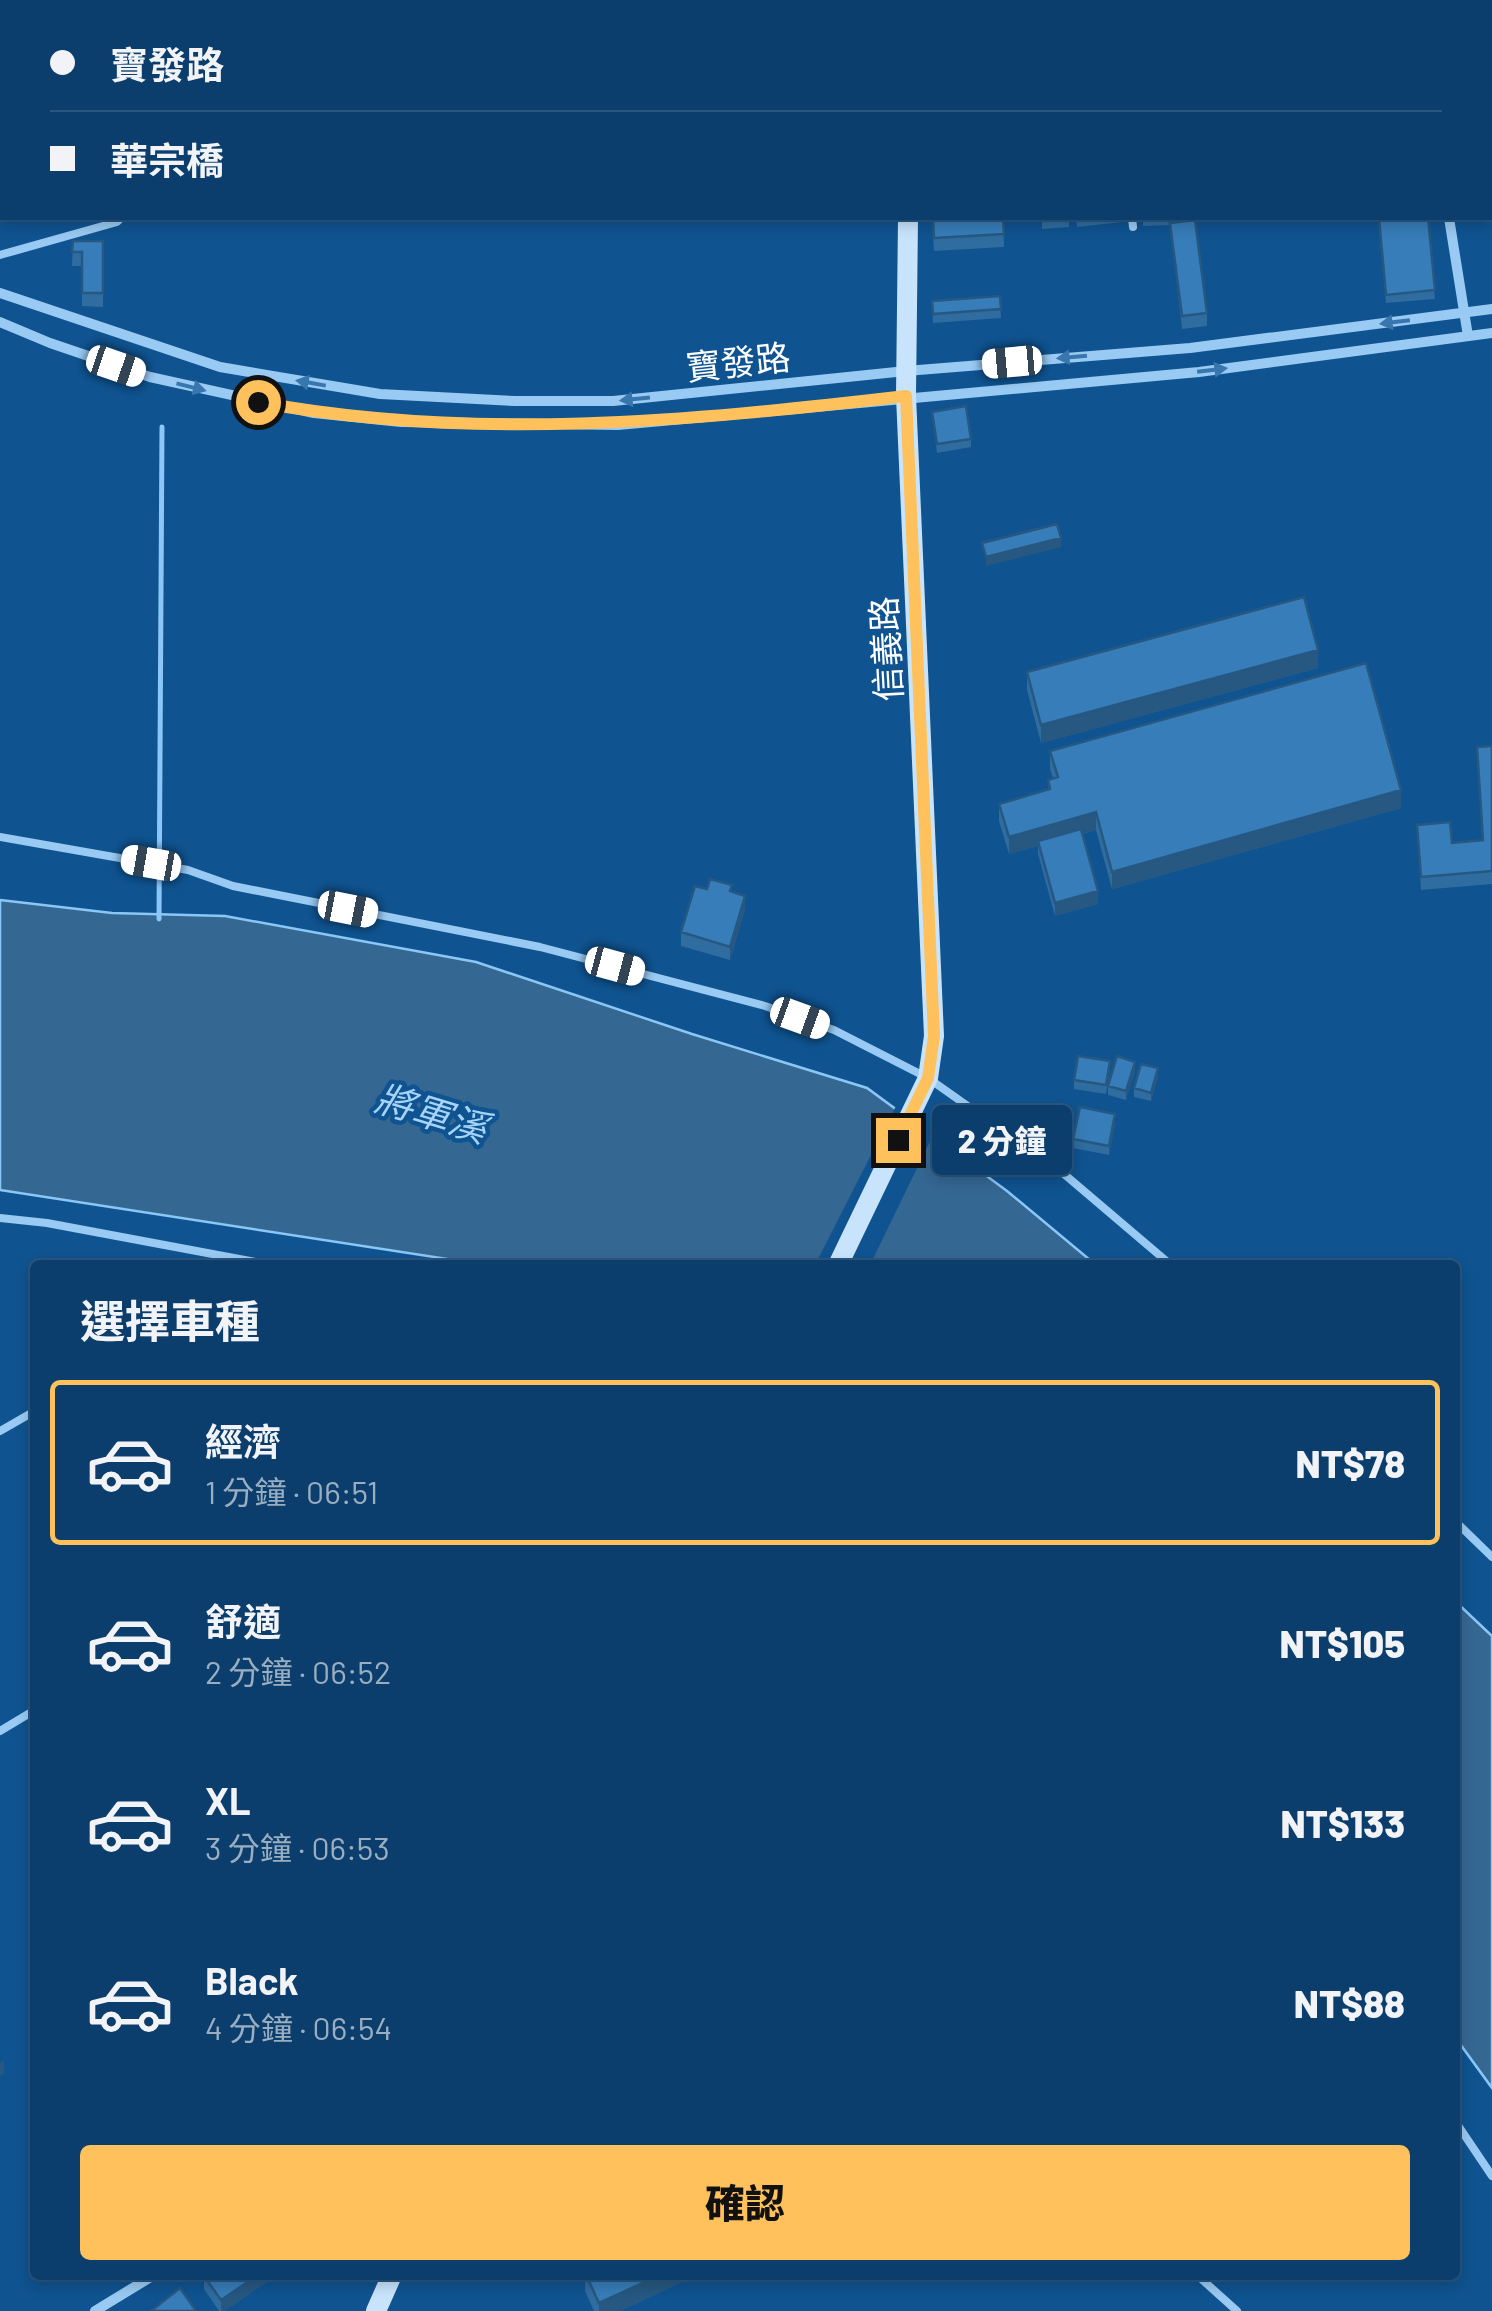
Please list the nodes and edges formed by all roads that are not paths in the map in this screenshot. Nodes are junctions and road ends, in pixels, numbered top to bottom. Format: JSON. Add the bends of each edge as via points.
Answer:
{"nodes":[{"id":1,"x":118,"y":220,"type":"edge"},
{"id":2,"x":908,"y":220,"type":"edge"},
{"id":3,"x":1450,"y":220,"type":"edge"},
{"id":4,"x":0,"y":254,"type":"edge"},
{"id":5,"x":0,"y":293,"type":"edge"},
{"id":6,"x":1492,"y":309,"type":"edge"},
{"id":7,"x":1465,"y":313,"type":"junction"},
{"id":8,"x":0,"y":322,"type":"edge"},
{"id":9,"x":1492,"y":333,"type":"edge"},
{"id":10,"x":1468,"y":336,"type":"junction"},
{"id":11,"x":906,"y":370,"type":"junction"},
{"id":12,"x":906,"y":396,"type":"junction"},
{"id":13,"x":0,"y":837,"type":"edge"},
{"id":14,"x":928,"y":1078,"type":"junction"},
{"id":15,"x":0,"y":1218,"type":"edge"},
{"id":16,"x":192,"y":1252,"type":"junction"},
{"id":17,"x":188,"y":1260,"type":"edge"},
{"id":18,"x":241,"y":1260,"type":"edge"},
{"id":19,"x":840,"y":1260,"type":"edge"},
{"id":20,"x":1166,"y":1260,"type":"edge"},
{"id":21,"x":30,"y":1414,"type":"edge"},
{"id":22,"x":0,"y":1431,"type":"edge"},
{"id":23,"x":1460,"y":1526,"type":"edge"},
{"id":24,"x":1492,"y":1557,"type":"edge"},
{"id":25,"x":30,"y":1713,"type":"edge"},
{"id":26,"x":0,"y":1731,"type":"edge"},
{"id":27,"x":1460,"y":2128,"type":"edge"},
{"id":28,"x":1492,"y":2176,"type":"edge"},
{"id":29,"x":146,"y":2280,"type":"edge"},
{"id":30,"x":390,"y":2280,"type":"edge"},
{"id":31,"x":1203,"y":2280,"type":"edge"},
{"id":32,"x":94,"y":2311,"type":"edge"},
{"id":33,"x":376,"y":2311,"type":"edge"},
{"id":34,"x":1237,"y":2311,"type":"edge"}],
"edges":[{"from":1,"to":4,"type":"lane"},
{"from":2,"to":11,"type":"street","name":"信義路"},
{"from":3,"to":7,"type":"street"},
{"from":11,"to":5,"type":"street","name":"寶發路","one_way":true,"via":[[613,401],[380,394],[220,367]]},
{"from":6,"to":7,"type":"street","name":"寶發路"},
{"from":7,"to":10,"type":"street"},
{"from":7,"to":11,"type":"street","name":"寶發路","one_way":true,"via":[[1190,348]]},
{"from":8,"to":12,"type":"street","name":"寶發路","one_way":true,"via":[[150,377],[314,413],[401,422],[618,424]]},
{"from":9,"to":10,"type":"street","name":"寶發路"},
{"from":12,"to":10,"type":"street","name":"寶發路","one_way":true,"via":[[1199,372]]},
{"from":11,"to":12,"type":"street","name":"信義路"},
{"from":12,"to":14,"type":"street","name":"信義路","via":[[934,995]]},
{"from":13,"to":14,"type":"lane","via":[[188,870],[232,886],[559,952],[765,1006],[834,1030]]},
{"from":14,"to":19,"type":"street","name":"信義路"},
{"from":14,"to":20,"type":"lane","via":[[1064,1174]]},
{"from":15,"to":16,"type":"lane"},
{"from":16,"to":17,"type":"lane"},
{"from":16,"to":18,"type":"lane"},
{"from":21,"to":22,"type":"lane"},
{"from":23,"to":24,"type":"lane"},
{"from":25,"to":26,"type":"lane"},
{"from":27,"to":28,"type":"lane"},
{"from":29,"to":32,"type":"street"},
{"from":30,"to":33,"type":"street"},
{"from":31,"to":34,"type":"lane"}]}
